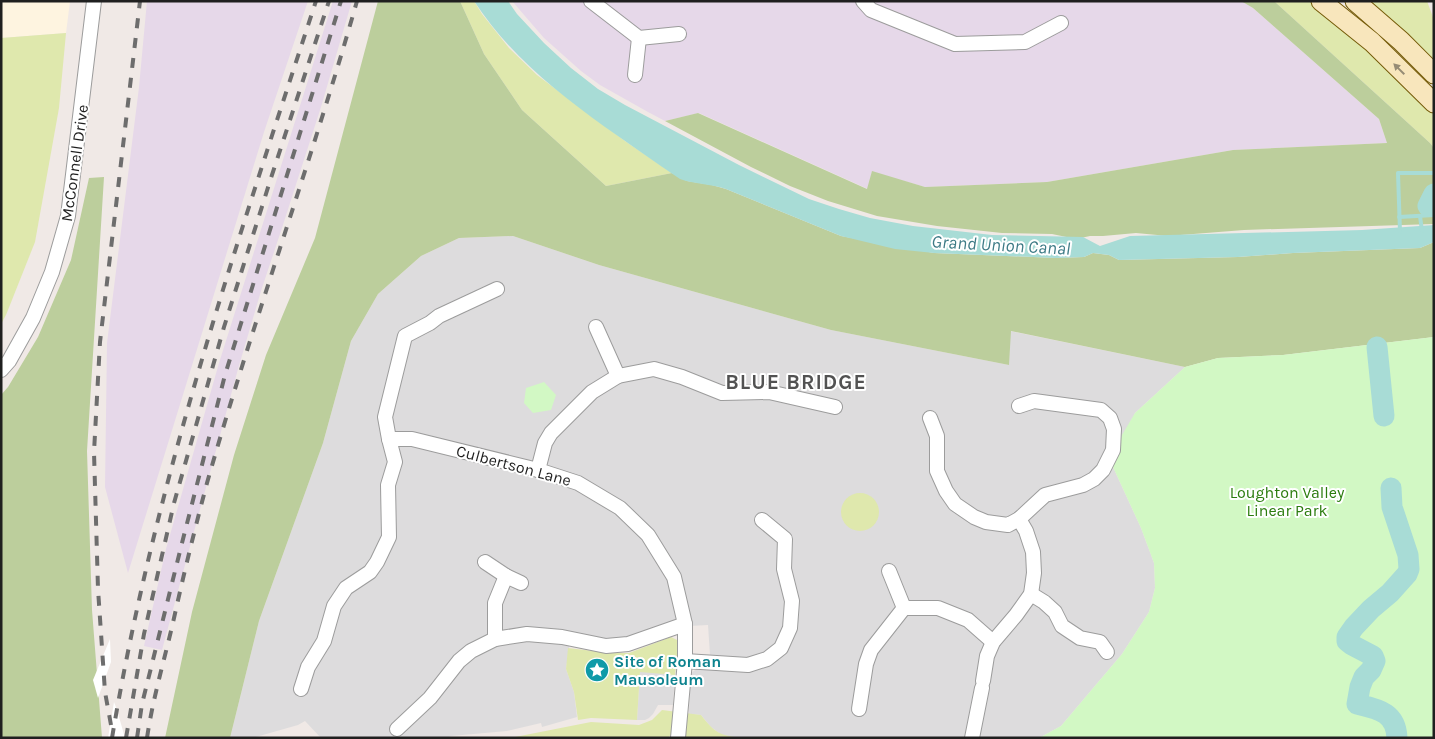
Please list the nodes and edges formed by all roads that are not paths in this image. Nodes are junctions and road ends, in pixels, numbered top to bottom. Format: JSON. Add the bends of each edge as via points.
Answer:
{"nodes":[{"id":1,"x":94,"y":1,"type":"edge"},
{"id":2,"x":591,"y":1,"type":"edge"},
{"id":3,"x":863,"y":1,"type":"edge"},
{"id":4,"x":1321,"y":1,"type":"edge"},
{"id":5,"x":1354,"y":1,"type":"edge"},
{"id":6,"x":1061,"y":23,"type":"dead end"},
{"id":7,"x":679,"y":34,"type":"dead end"},
{"id":8,"x":639,"y":38,"type":"junction"},
{"id":9,"x":1434,"y":74,"type":"edge"},
{"id":10,"x":635,"y":75,"type":"dead end"},
{"id":11,"x":1434,"y":103,"type":"edge"},
{"id":12,"x":496,"y":289,"type":"dead end"},
{"id":13,"x":596,"y":327,"type":"dead end"},
{"id":14,"x":1,"y":370,"type":"edge"},
{"id":15,"x":618,"y":376,"type":"junction"},
{"id":16,"x":1019,"y":406,"type":"dead end"},
{"id":17,"x":835,"y":407,"type":"dead end"},
{"id":18,"x":930,"y":418,"type":"dead end"},
{"id":19,"x":389,"y":439,"type":"junction"},
{"id":20,"x":538,"y":470,"type":"junction"},
{"id":21,"x":1019,"y":519,"type":"junction"},
{"id":22,"x":762,"y":520,"type":"dead end"},
{"id":23,"x":485,"y":562,"type":"dead end"},
{"id":24,"x":889,"y":571,"type":"dead end"},
{"id":25,"x":506,"y":576,"type":"junction"},
{"id":26,"x":521,"y":583,"type":"dead end"},
{"id":27,"x":1031,"y":594,"type":"junction"},
{"id":28,"x":904,"y":608,"type":"junction"},
{"id":29,"x":685,"y":624,"type":"junction"},
{"id":30,"x":495,"y":639,"type":"junction"},
{"id":31,"x":994,"y":642,"type":"junction"},
{"id":32,"x":1107,"y":652,"type":"dead end"},
{"id":33,"x":685,"y":661,"type":"junction"},
{"id":34,"x":301,"y":688,"type":"dead end"},
{"id":35,"x":859,"y":709,"type":"dead end"},
{"id":36,"x":397,"y":728,"type":"dead end"},
{"id":37,"x":679,"y":731,"type":"edge"},
{"id":38,"x":668,"y":738,"type":"edge"},
{"id":39,"x":972,"y":738,"type":"edge"}],
"edges":[{"from":1,"to":14,"type":"street","name":"McConnell Drive","via":[[68,216],[52,272],[33,318]]},
{"from":2,"to":8,"type":"street"},
{"from":3,"to":6,"type":"street","via":[[871,10],[955,44],[1025,42]]},
{"from":11,"to":4,"type":"street","one_way":true,"via":[[1372,42]]},
{"from":5,"to":9,"type":"street"},
{"from":7,"to":8,"type":"street"},
{"from":8,"to":10,"type":"street"},
{"from":12,"to":19,"type":"street","via":[[406,336],[385,417]]},
{"from":13,"to":15,"type":"street"},
{"from":15,"to":17,"type":"street","via":[[654,369],[722,393],[769,392]]},
{"from":15,"to":20,"type":"street","via":[[592,392],[551,434],[545,443]]},
{"from":16,"to":21,"type":"street","via":[[1034,401],[1101,410],[1110,418],[1114,429],[1113,450],[1103,470],[1094,479],[1045,495]]},
{"from":18,"to":21,"type":"street","via":[[937,436],[937,471],[955,504],[986,522],[1008,525]]},
{"from":19,"to":20,"type":"street","name":"Culbertson Lane","via":[[412,439]]},
{"from":19,"to":34,"type":"street","via":[[395,462],[388,485],[390,537],[370,572],[346,588],[334,606],[324,641],[308,667]]},
{"from":20,"to":29,"type":"street","name":"Culbertson Lane","via":[[578,483],[620,508],[648,535],[674,577]]},
{"from":21,"to":27,"type":"street","via":[[1033,552]]},
{"from":22,"to":33,"type":"street","via":[[785,539],[784,569],[792,601],[790,628],[781,648],[767,659],[748,665]]},
{"from":23,"to":25,"type":"street"},
{"from":24,"to":28,"type":"street"},
{"from":25,"to":26,"type":"street"},
{"from":25,"to":30,"type":"street","via":[[495,603]]},
{"from":27,"to":31,"type":"street"},
{"from":27,"to":32,"type":"street","via":[[1055,612],[1062,626],[1080,638],[1100,642]]},
{"from":28,"to":31,"type":"street","via":[[938,608],[968,620]]},
{"from":28,"to":35,"type":"street","via":[[871,650]]},
{"from":29,"to":30,"type":"street","via":[[628,644],[606,646],[527,634]]},
{"from":29,"to":33,"type":"street","name":"Culbertson Lane"},
{"from":30,"to":36,"type":"street","via":[[459,661],[430,698]]},
{"from":31,"to":39,"type":"street","via":[[987,656]]},
{"from":33,"to":37,"type":"street","name":"Culbertson Lane"},
{"from":37,"to":38,"type":"street"}]}
